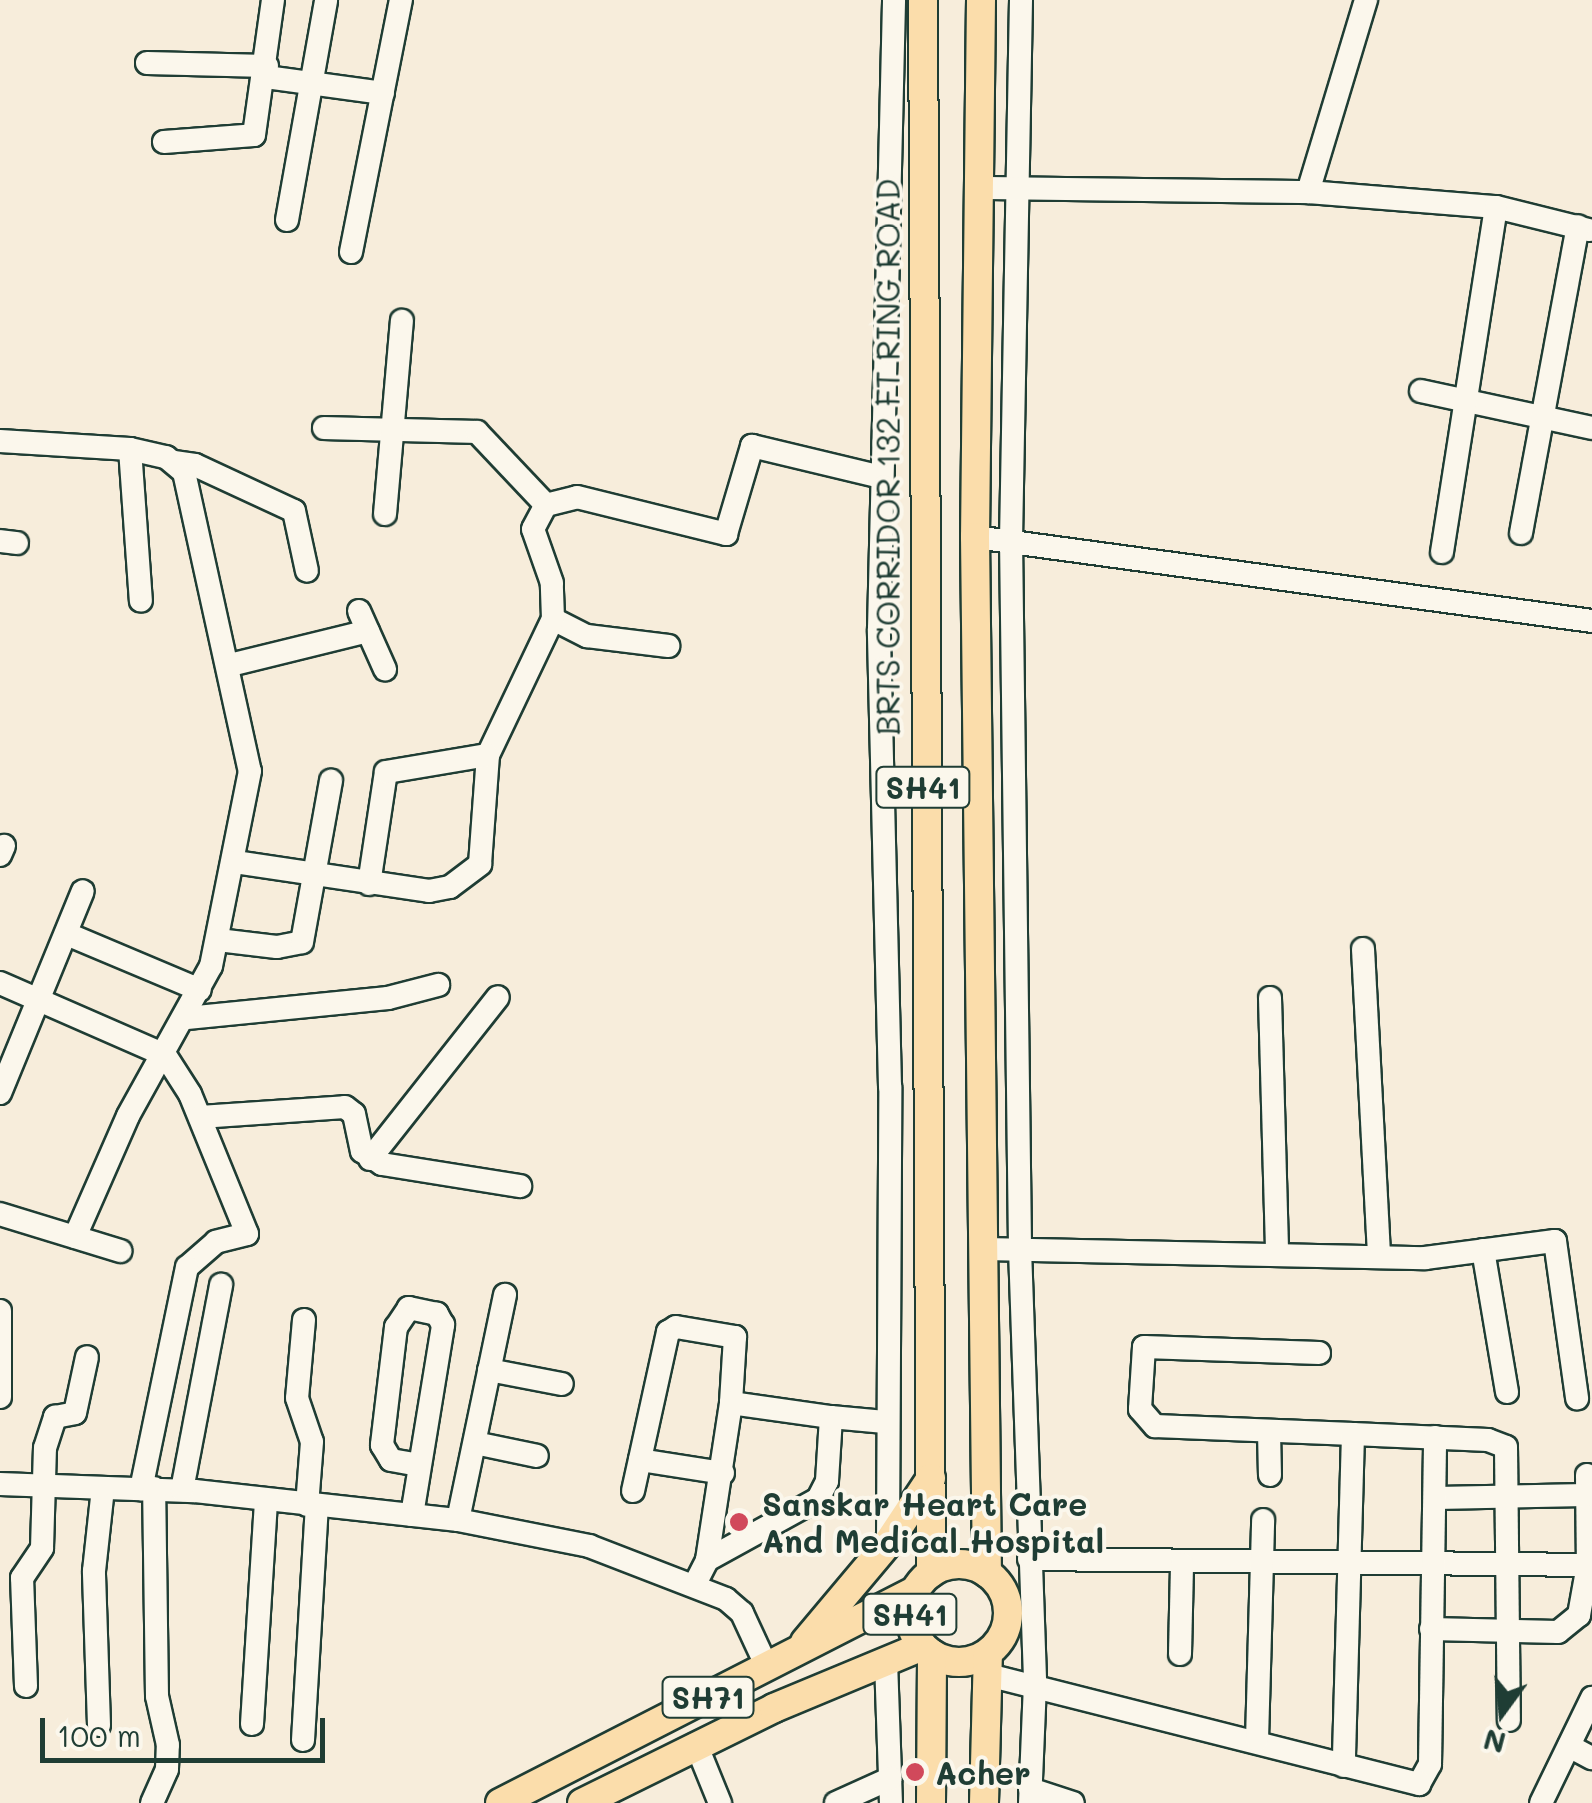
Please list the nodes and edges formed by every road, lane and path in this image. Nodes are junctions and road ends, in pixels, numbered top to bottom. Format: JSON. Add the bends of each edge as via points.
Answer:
{"nodes":[{"id":1,"x":273,"y":0,"type":"edge"},
{"id":2,"x":326,"y":0,"type":"edge"},
{"id":3,"x":401,"y":0,"type":"edge"},
{"id":4,"x":894,"y":0,"type":"edge"},
{"id":5,"x":923,"y":0,"type":"edge"},
{"id":6,"x":981,"y":0,"type":"edge"},
{"id":7,"x":1021,"y":0,"type":"edge"},
{"id":8,"x":1366,"y":0,"type":"edge"},
{"id":9,"x":147,"y":63,"type":"dead end"},
{"id":10,"x":266,"y":71,"type":"junction"},
{"id":11,"x":314,"y":84,"type":"junction"},
{"id":12,"x":383,"y":93,"type":"junction"},
{"id":13,"x":164,"y":142,"type":"dead end"},
{"id":14,"x":979,"y":188,"type":"junction"},
{"id":15,"x":1019,"y":190,"type":"junction"},
{"id":16,"x":1308,"y":192,"type":"junction"},
{"id":17,"x":1496,"y":206,"type":"junction"},
{"id":18,"x":287,"y":220,"type":"dead end"},
{"id":19,"x":1585,"y":228,"type":"edge"},
{"id":20,"x":351,"y":252,"type":"dead end"},
{"id":21,"x":402,"y":322,"type":"dead end"},
{"id":22,"x":1422,"y":390,"type":"dead end"},
{"id":23,"x":1466,"y":400,"type":"junction"},
{"id":24,"x":1541,"y":418,"type":"junction"},
{"id":25,"x":324,"y":428,"type":"dead end"},
{"id":26,"x":389,"y":428,"type":"junction"},
{"id":27,"x":1592,"y":428,"type":"edge"},
{"id":28,"x":0,"y":441,"type":"edge"},
{"id":29,"x":130,"y":449,"type":"junction"},
{"id":30,"x":174,"y":462,"type":"junction"},
{"id":31,"x":881,"y":477,"type":"junction"},
{"id":32,"x":546,"y":505,"type":"junction"},
{"id":33,"x":385,"y":514,"type":"dead end"},
{"id":34,"x":1521,"y":533,"type":"dead end"},
{"id":35,"x":975,"y":537,"type":"junction"},
{"id":36,"x":1010,"y":539,"type":"junction"},
{"id":37,"x":1442,"y":552,"type":"dead end"},
{"id":38,"x":307,"y":571,"type":"dead end"},
{"id":39,"x":140,"y":600,"type":"dead end"},
{"id":40,"x":553,"y":619,"type":"junction"},
{"id":41,"x":1592,"y":621,"type":"edge"},
{"id":42,"x":668,"y":646,"type":"dead end"},
{"id":43,"x":230,"y":665,"type":"junction"},
{"id":44,"x":386,"y":669,"type":"dead end"},
{"id":45,"x":488,"y":755,"type":"junction"},
{"id":46,"x":331,"y":781,"type":"dead end"},
{"id":47,"x":236,"y":862,"type":"junction"},
{"id":48,"x":318,"y":876,"type":"junction"},
{"id":49,"x":369,"y":884,"type":"junction"},
{"id":50,"x":83,"y":891,"type":"dead end"},
{"id":51,"x":67,"y":934,"type":"junction"},
{"id":52,"x":218,"y":940,"type":"junction"},
{"id":53,"x":1363,"y":949,"type":"dead end"},
{"id":54,"x":0,"y":983,"type":"edge"},
{"id":55,"x":438,"y":984,"type":"dead end"},
{"id":56,"x":200,"y":990,"type":"junction"},
{"id":57,"x":498,"y":997,"type":"dead end"},
{"id":58,"x":1270,"y":998,"type":"dead end"},
{"id":59,"x":40,"y":1001,"type":"junction"},
{"id":60,"x":187,"y":1018,"type":"junction"},
{"id":61,"x":165,"y":1054,"type":"junction"},
{"id":62,"x":0,"y":1093,"type":"edge"},
{"id":63,"x":200,"y":1116,"type":"junction"},
{"id":64,"x":370,"y":1159,"type":"junction"},
{"id":65,"x":520,"y":1186,"type":"dead end"},
{"id":66,"x":0,"y":1214,"type":"edge"},
{"id":67,"x":75,"y":1237,"type":"junction"},
{"id":68,"x":985,"y":1249,"type":"junction"},
{"id":69,"x":1020,"y":1249,"type":"junction"},
{"id":70,"x":1483,"y":1250,"type":"junction"},
{"id":71,"x":120,"y":1251,"type":"dead end"},
{"id":72,"x":1278,"y":1254,"type":"junction"},
{"id":73,"x":1379,"y":1257,"type":"junction"},
{"id":74,"x":222,"y":1285,"type":"dead end"},
{"id":75,"x":505,"y":1295,"type":"dead end"},
{"id":76,"x":0,"y":1312,"type":"edge"},
{"id":77,"x":304,"y":1320,"type":"dead end"},
{"id":78,"x":1319,"y":1353,"type":"dead end"},
{"id":79,"x":87,"y":1357,"type":"dead end"},
{"id":80,"x":490,"y":1370,"type":"junction"},
{"id":81,"x":562,"y":1384,"type":"dead end"},
{"id":82,"x":1506,"y":1392,"type":"dead end"},
{"id":83,"x":0,"y":1397,"type":"edge"},
{"id":84,"x":1577,"y":1398,"type":"dead end"},
{"id":85,"x":731,"y":1403,"type":"junction"},
{"id":86,"x":831,"y":1418,"type":"junction"},
{"id":87,"x":885,"y":1422,"type":"junction"},
{"id":88,"x":1269,"y":1432,"type":"junction"},
{"id":89,"x":1353,"y":1434,"type":"junction"},
{"id":90,"x":1435,"y":1437,"type":"junction"},
{"id":91,"x":475,"y":1442,"type":"junction"},
{"id":92,"x":536,"y":1456,"type":"dead end"},
{"id":93,"x":640,"y":1460,"type":"junction"},
{"id":94,"x":420,"y":1465,"type":"junction"},
{"id":95,"x":723,"y":1473,"type":"junction"},
{"id":96,"x":1270,"y":1475,"type":"dead end"},
{"id":97,"x":931,"y":1478,"type":"junction"},
{"id":98,"x":0,"y":1484,"type":"edge"},
{"id":99,"x":44,"y":1485,"type":"junction"},
{"id":100,"x":103,"y":1488,"type":"junction"},
{"id":101,"x":147,"y":1489,"type":"junction"},
{"id":102,"x":182,"y":1490,"type":"junction"},
{"id":103,"x":633,"y":1491,"type":"dead end"},
{"id":104,"x":1510,"y":1496,"type":"junction"},
{"id":105,"x":1435,"y":1498,"type":"junction"},
{"id":106,"x":266,"y":1499,"type":"junction"},
{"id":107,"x":312,"y":1505,"type":"junction"},
{"id":108,"x":412,"y":1515,"type":"junction"},
{"id":109,"x":458,"y":1520,"type":"junction"},
{"id":110,"x":1263,"y":1520,"type":"dead end"},
{"id":111,"x":888,"y":1543,"type":"junction"},
{"id":112,"x":1029,"y":1559,"type":"junction"},
{"id":113,"x":707,"y":1560,"type":"junction"},
{"id":114,"x":1266,"y":1562,"type":"junction"},
{"id":115,"x":1182,"y":1564,"type":"junction"},
{"id":116,"x":1353,"y":1564,"type":"junction"},
{"id":117,"x":1588,"y":1564,"type":"junction"},
{"id":118,"x":1432,"y":1565,"type":"junction"},
{"id":119,"x":1508,"y":1567,"type":"junction"},
{"id":120,"x":987,"y":1572,"type":"junction"},
{"id":121,"x":923,"y":1582,"type":"junction"},
{"id":122,"x":695,"y":1584,"type":"junction"},
{"id":123,"x":1431,"y":1629,"type":"junction"},
{"id":124,"x":1508,"y":1631,"type":"junction"},
{"id":125,"x":928,"y":1650,"type":"junction"},
{"id":126,"x":794,"y":1654,"type":"junction"},
{"id":127,"x":1180,"y":1654,"type":"dead end"},
{"id":128,"x":886,"y":1660,"type":"junction"},
{"id":129,"x":988,"y":1664,"type":"junction"},
{"id":130,"x":767,"y":1667,"type":"junction"},
{"id":131,"x":1035,"y":1684,"type":"junction"},
{"id":132,"x":26,"y":1686,"type":"dead end"},
{"id":133,"x":1592,"y":1698,"type":"edge"},
{"id":134,"x":1509,"y":1720,"type":"dead end"},
{"id":135,"x":252,"y":1724,"type":"dead end"},
{"id":136,"x":100,"y":1725,"type":"dead end"},
{"id":137,"x":303,"y":1740,"type":"dead end"},
{"id":138,"x":1256,"y":1740,"type":"junction"},
{"id":139,"x":696,"y":1744,"type":"junction"},
{"id":140,"x":1569,"y":1746,"type":"junction"},
{"id":141,"x":1592,"y":1758,"type":"edge"},
{"id":142,"x":1344,"y":1766,"type":"junction"},
{"id":143,"x":890,"y":1778,"type":"junction"},
{"id":144,"x":1030,"y":1796,"type":"edge"},
{"id":145,"x":511,"y":1801,"type":"edge"},
{"id":146,"x":152,"y":1803,"type":"edge"},
{"id":147,"x":582,"y":1803,"type":"edge"},
{"id":148,"x":720,"y":1803,"type":"edge"},
{"id":149,"x":836,"y":1803,"type":"edge"},
{"id":150,"x":891,"y":1803,"type":"edge"},
{"id":151,"x":932,"y":1803,"type":"edge"},
{"id":152,"x":984,"y":1803,"type":"edge"},
{"id":153,"x":1073,"y":1803,"type":"edge"},
{"id":154,"x":1540,"y":1803,"type":"edge"}],
"edges":[{"from":1,"to":10,"type":"street"},
{"from":2,"to":11,"type":"street"},
{"from":3,"to":12,"type":"street"},
{"from":4,"to":31,"type":"street"},
{"from":5,"to":97,"type":"main road","name":"BRTS CORRIDOR 132 FT RING ROAD","number":"SH41"},
{"from":6,"to":14,"type":"main road","number":"SH41"},
{"from":7,"to":15,"type":"street"},
{"from":8,"to":16,"type":"street"},
{"from":9,"to":10,"type":"street"},
{"from":10,"to":11,"type":"street"},
{"from":10,"to":13,"type":"street","via":[[258,127],[247,140]]},
{"from":11,"to":12,"type":"street"},
{"from":11,"to":18,"type":"street"},
{"from":12,"to":20,"type":"street"},
{"from":14,"to":15,"type":"street"},
{"from":14,"to":35,"type":"main road","number":"SH41"},
{"from":15,"to":16,"type":"street"},
{"from":15,"to":36,"type":"street"},
{"from":16,"to":17,"type":"street"},
{"from":17,"to":19,"type":"street"},
{"from":17,"to":23,"type":"street"},
{"from":19,"to":24,"type":"street"},
{"from":21,"to":26,"type":"street"},
{"from":22,"to":23,"type":"street"},
{"from":23,"to":24,"type":"street"},
{"from":23,"to":37,"type":"street"},
{"from":24,"to":27,"type":"street"},
{"from":24,"to":34,"type":"street"},
{"from":25,"to":26,"type":"street"},
{"from":26,"to":32,"type":"street","via":[[476,432]]},
{"from":26,"to":33,"type":"street"},
{"from":28,"to":29,"type":"street"},
{"from":29,"to":30,"type":"street"},
{"from":29,"to":39,"type":"street"},
{"from":30,"to":38,"type":"street","via":[[195,465],[294,510]]},
{"from":30,"to":43,"type":"street","via":[[188,481]]},
{"from":31,"to":32,"type":"street","via":[[752,446],[726,534],[577,497]]},
{"from":31,"to":87,"type":"street","via":[[890,1088]]},
{"from":32,"to":40,"type":"street","via":[[533,529],[552,583]]},
{"from":35,"to":36,"type":"street"},
{"from":35,"to":68,"type":"main road","number":"SH41"},
{"from":36,"to":41,"type":"street"},
{"from":36,"to":69,"type":"street"},
{"from":40,"to":42,"type":"street","via":[[586,636]]},
{"from":40,"to":45,"type":"street"},
{"from":43,"to":44,"type":"street","via":[[363,621]]},
{"from":43,"to":47,"type":"street","via":[[250,771]]},
{"from":45,"to":49,"type":"street","via":[[386,772]]},
{"from":45,"to":49,"type":"street","via":[[480,864],[450,887],[429,891]]},
{"from":46,"to":48,"type":"street"},
{"from":47,"to":48,"type":"street"},
{"from":47,"to":52,"type":"street"},
{"from":48,"to":49,"type":"street"},
{"from":48,"to":52,"type":"street","via":[[306,932],[295,946]]},
{"from":50,"to":51,"type":"street"},
{"from":51,"to":56,"type":"street"},
{"from":51,"to":59,"type":"street"},
{"from":52,"to":56,"type":"street"},
{"from":53,"to":73,"type":"street"},
{"from":54,"to":59,"type":"street"},
{"from":55,"to":60,"type":"street","via":[[388,998]]},
{"from":56,"to":60,"type":"street"},
{"from":57,"to":64,"type":"street"},
{"from":58,"to":72,"type":"street"},
{"from":59,"to":61,"type":"street"},
{"from":59,"to":62,"type":"street"},
{"from":60,"to":61,"type":"street"},
{"from":61,"to":63,"type":"street"},
{"from":61,"to":67,"type":"street","via":[[128,1116]]},
{"from":63,"to":64,"type":"street","via":[[345,1107],[354,1114]]},
{"from":63,"to":101,"type":"street","via":[[248,1234],[216,1242],[188,1267]]},
{"from":64,"to":65,"type":"street"},
{"from":66,"to":67,"type":"street"},
{"from":67,"to":71,"type":"street"},
{"from":68,"to":69,"type":"street"},
{"from":68,"to":120,"type":"main road","number":"SH41"},
{"from":69,"to":72,"type":"street"},
{"from":69,"to":112,"type":"street"},
{"from":70,"to":73,"type":"street"},
{"from":70,"to":82,"type":"street"},
{"from":70,"to":84,"type":"street","via":[[1554,1241]]},
{"from":72,"to":73,"type":"street"},
{"from":74,"to":102,"type":"street"},
{"from":75,"to":80,"type":"street"},
{"from":76,"to":83,"type":"street"},
{"from":77,"to":107,"type":"street","via":[[297,1398],[312,1442]]},
{"from":78,"to":88,"type":"street","via":[[1144,1347],[1140,1409],[1148,1421]]},
{"from":79,"to":99,"type":"street","via":[[74,1413],[56,1418],[48,1436]]},
{"from":80,"to":81,"type":"street"},
{"from":80,"to":91,"type":"street"},
{"from":85,"to":86,"type":"street"},
{"from":85,"to":93,"type":"street","via":[[736,1337],[676,1327],[668,1332]]},
{"from":85,"to":95,"type":"street"},
{"from":86,"to":87,"type":"street"},
{"from":86,"to":113,"type":"street","via":[[826,1481],[818,1499]]},
{"from":87,"to":111,"type":"street"},
{"from":88,"to":89,"type":"street"},
{"from":88,"to":96,"type":"street"},
{"from":89,"to":90,"type":"street"},
{"from":89,"to":116,"type":"street"},
{"from":90,"to":104,"type":"street","via":[[1500,1442],[1509,1456]]},
{"from":90,"to":105,"type":"street"},
{"from":91,"to":92,"type":"street"},
{"from":91,"to":109,"type":"street"},
{"from":93,"to":95,"type":"street"},
{"from":93,"to":103,"type":"street"},
{"from":94,"to":94,"type":"street","via":[[391,1460],[382,1445],[396,1327],[408,1308],[437,1314],[443,1325]]},
{"from":94,"to":108,"type":"street"},
{"from":95,"to":113,"type":"street"},
{"from":97,"to":111,"type":"main road"},
{"from":97,"to":121,"type":"main road","name":"BRTS CORRIDOR 132 FT RING ROAD","number":"SH41"},
{"from":98,"to":99,"type":"street"},
{"from":99,"to":100,"type":"street"},
{"from":99,"to":132,"type":"street","via":[[42,1548],[22,1578]]},
{"from":100,"to":101,"type":"street"},
{"from":100,"to":136,"type":"street","via":[[94,1571]]},
{"from":101,"to":102,"type":"street"},
{"from":101,"to":146,"type":"street","via":[[158,1696],[168,1746],[168,1769]]},
{"from":102,"to":106,"type":"street"},
{"from":104,"to":105,"type":"street"},
{"from":104,"to":117,"type":"street","via":[[1588,1485]]},
{"from":104,"to":119,"type":"street"},
{"from":105,"to":118,"type":"street"},
{"from":106,"to":107,"type":"street"},
{"from":106,"to":135,"type":"street"},
{"from":107,"to":108,"type":"street"},
{"from":107,"to":137,"type":"street"},
{"from":108,"to":109,"type":"street"},
{"from":109,"to":122,"type":"street","via":[[590,1546]]},
{"from":110,"to":114,"type":"street"},
{"from":111,"to":126,"type":"main road"},
{"from":112,"to":115,"type":"street"},
{"from":112,"to":131,"type":"street"},
{"from":113,"to":122,"type":"street"},
{"from":114,"to":115,"type":"street"},
{"from":114,"to":116,"type":"street"},
{"from":114,"to":138,"type":"street"},
{"from":115,"to":127,"type":"street"},
{"from":116,"to":118,"type":"street"},
{"from":116,"to":142,"type":"street"},
{"from":117,"to":119,"type":"street"},
{"from":117,"to":124,"type":"street","via":[[1572,1625],[1558,1632]]},
{"from":118,"to":119,"type":"street"},
{"from":118,"to":123,"type":"street"},
{"from":119,"to":124,"type":"street"},
{"from":120,"to":121,"type":"main road","number":"SH41","via":[[964,1564]]},
{"from":120,"to":129,"type":"main road","number":"SH41","via":[[1003,1590],[1009,1612]]},
{"from":121,"to":125,"type":"main road","number":"SH41","via":[[912,1626]]},
{"from":121,"to":126,"type":"main road","number":"SH71"},
{"from":122,"to":130,"type":"street","via":[[742,1613]]},
{"from":123,"to":124,"type":"street"},
{"from":123,"to":142,"type":"street","via":[[1428,1775],[1404,1785]]},
{"from":124,"to":134,"type":"street"},
{"from":125,"to":128,"type":"main road","number":"SH71"},
{"from":125,"to":129,"type":"main road","number":"SH41","via":[[954,1662]]},
{"from":125,"to":151,"type":"main road","number":"SH41"},
{"from":126,"to":130,"type":"main road","number":"SH71"},
{"from":128,"to":139,"type":"main road","number":"SH71"},
{"from":128,"to":143,"type":"street"},
{"from":129,"to":131,"type":"street"},
{"from":129,"to":152,"type":"main road","number":"SH41"},
{"from":130,"to":145,"type":"main road","number":"SH71"},
{"from":131,"to":138,"type":"street"},
{"from":131,"to":144,"type":"street"},
{"from":133,"to":140,"type":"street"},
{"from":138,"to":142,"type":"street"},
{"from":139,"to":147,"type":"main road","number":"SH71"},
{"from":139,"to":148,"type":"street"},
{"from":140,"to":141,"type":"street"},
{"from":140,"to":154,"type":"street"},
{"from":143,"to":149,"type":"street"},
{"from":143,"to":150,"type":"street"},
{"from":144,"to":153,"type":"street"}]}
